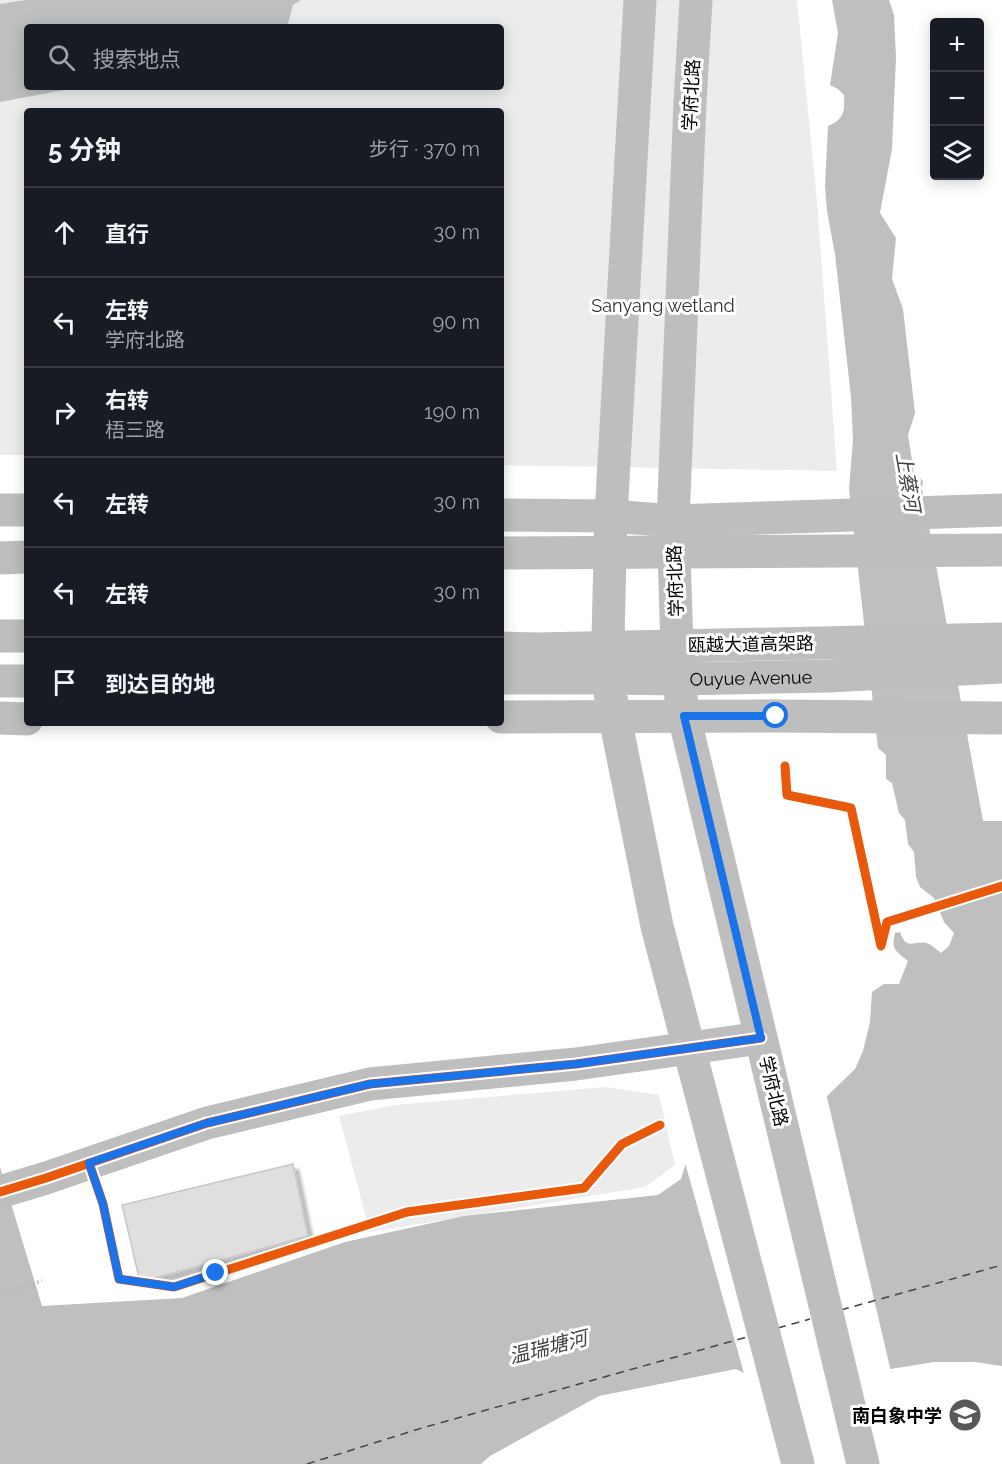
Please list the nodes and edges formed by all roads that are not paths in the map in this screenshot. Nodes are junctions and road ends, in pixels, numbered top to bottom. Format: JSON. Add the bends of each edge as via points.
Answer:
{"nodes":[{"id":1,"x":640,"y":0,"type":"edge"},
{"id":2,"x":696,"y":0,"type":"edge"},
{"id":3,"x":0,"y":510,"type":"edge"},
{"id":4,"x":24,"y":510,"type":"edge"},
{"id":5,"x":1002,"y":510,"type":"edge"},
{"id":6,"x":504,"y":515,"type":"edge"},
{"id":7,"x":610,"y":516,"type":"junction"},
{"id":8,"x":673,"y":536,"type":"junction"},
{"id":9,"x":0,"y":538,"type":"edge"},
{"id":10,"x":24,"y":538,"type":"edge"},
{"id":11,"x":1002,"y":550,"type":"edge"},
{"id":12,"x":610,"y":552,"type":"junction"},
{"id":13,"x":504,"y":553,"type":"edge"},
{"id":14,"x":24,"y":557,"type":"edge"},
{"id":15,"x":0,"y":558,"type":"edge"},
{"id":16,"x":0,"y":636,"type":"edge"},
{"id":17,"x":24,"y":636,"type":"edge"},
{"id":18,"x":1002,"y":639,"type":"edge"},
{"id":19,"x":504,"y":648,"type":"edge"},
{"id":20,"x":0,"y":666,"type":"edge"},
{"id":21,"x":24,"y":666,"type":"edge"},
{"id":22,"x":1002,"y":667,"type":"edge"},
{"id":23,"x":504,"y":678,"type":"edge"},
{"id":24,"x":607,"y":678,"type":"junction"},
{"id":25,"x":678,"y":679,"type":"junction"},
{"id":26,"x":0,"y":681,"type":"edge"},
{"id":27,"x":24,"y":681,"type":"edge"},
{"id":28,"x":1002,"y":684,"type":"edge"},
{"id":29,"x":504,"y":691,"type":"edge"},
{"id":30,"x":684,"y":716,"type":"junction"},
{"id":31,"x":504,"y":717,"type":"edge"},
{"id":32,"x":615,"y":717,"type":"junction"},
{"id":33,"x":0,"y":718,"type":"edge"},
{"id":34,"x":1002,"y":718,"type":"edge"},
{"id":35,"x":24,"y":719,"type":"edge"},
{"id":36,"x":761,"y":1038,"type":"junction"},
{"id":37,"x":689,"y":1048,"type":"junction"},
{"id":38,"x":0,"y":1192,"type":"edge"},
{"id":39,"x":798,"y":1464,"type":"edge"},
{"id":40,"x":863,"y":1464,"type":"edge"}],
"edges":[{"from":1,"to":7,"type":"main road"},
{"from":2,"to":8,"type":"main road","name":"学府北路"},
{"from":3,"to":4,"type":"main road"},
{"from":5,"to":8,"type":"main road"},
{"from":6,"to":7,"type":"main road"},
{"from":7,"to":8,"type":"main road"},
{"from":7,"to":12,"type":"main road"},
{"from":8,"to":11,"type":"main road","via":[[820,551]]},
{"from":8,"to":12,"type":"main road"},
{"from":8,"to":25,"type":"main road","name":"学府北路"},
{"from":9,"to":10,"type":"main road"},
{"from":12,"to":13,"type":"main road"},
{"from":12,"to":24,"type":"main road"},
{"from":14,"to":15,"type":"main road"},
{"from":16,"to":17,"type":"main road"},
{"from":18,"to":19,"type":"main road","name":"瓯越大道高架路"},
{"from":20,"to":21,"type":"main road"},
{"from":22,"to":25,"type":"main road","name":"Ouyue Avenue"},
{"from":23,"to":24,"type":"main road","name":"Ouyue Avenue"},
{"from":24,"to":25,"type":"main road","name":"Ouyue Avenue"},
{"from":24,"to":32,"type":"main road"},
{"from":25,"to":30,"type":"main road","name":"学府北路"},
{"from":26,"to":27,"type":"main road"},
{"from":28,"to":29,"type":"main road"},
{"from":30,"to":32,"type":"main road"},
{"from":30,"to":34,"type":"main road"},
{"from":30,"to":36,"type":"main road","name":"学府北路"},
{"from":31,"to":32,"type":"main road"},
{"from":32,"to":37,"type":"main road","via":[[657,926]]},
{"from":33,"to":35,"type":"main road"},
{"from":36,"to":37,"type":"main road"},
{"from":36,"to":40,"type":"main road","name":"学府北路"},
{"from":37,"to":38,"type":"main road","via":[[576,1064],[370,1084],[207,1123]]},
{"from":37,"to":39,"type":"main road"}]}
